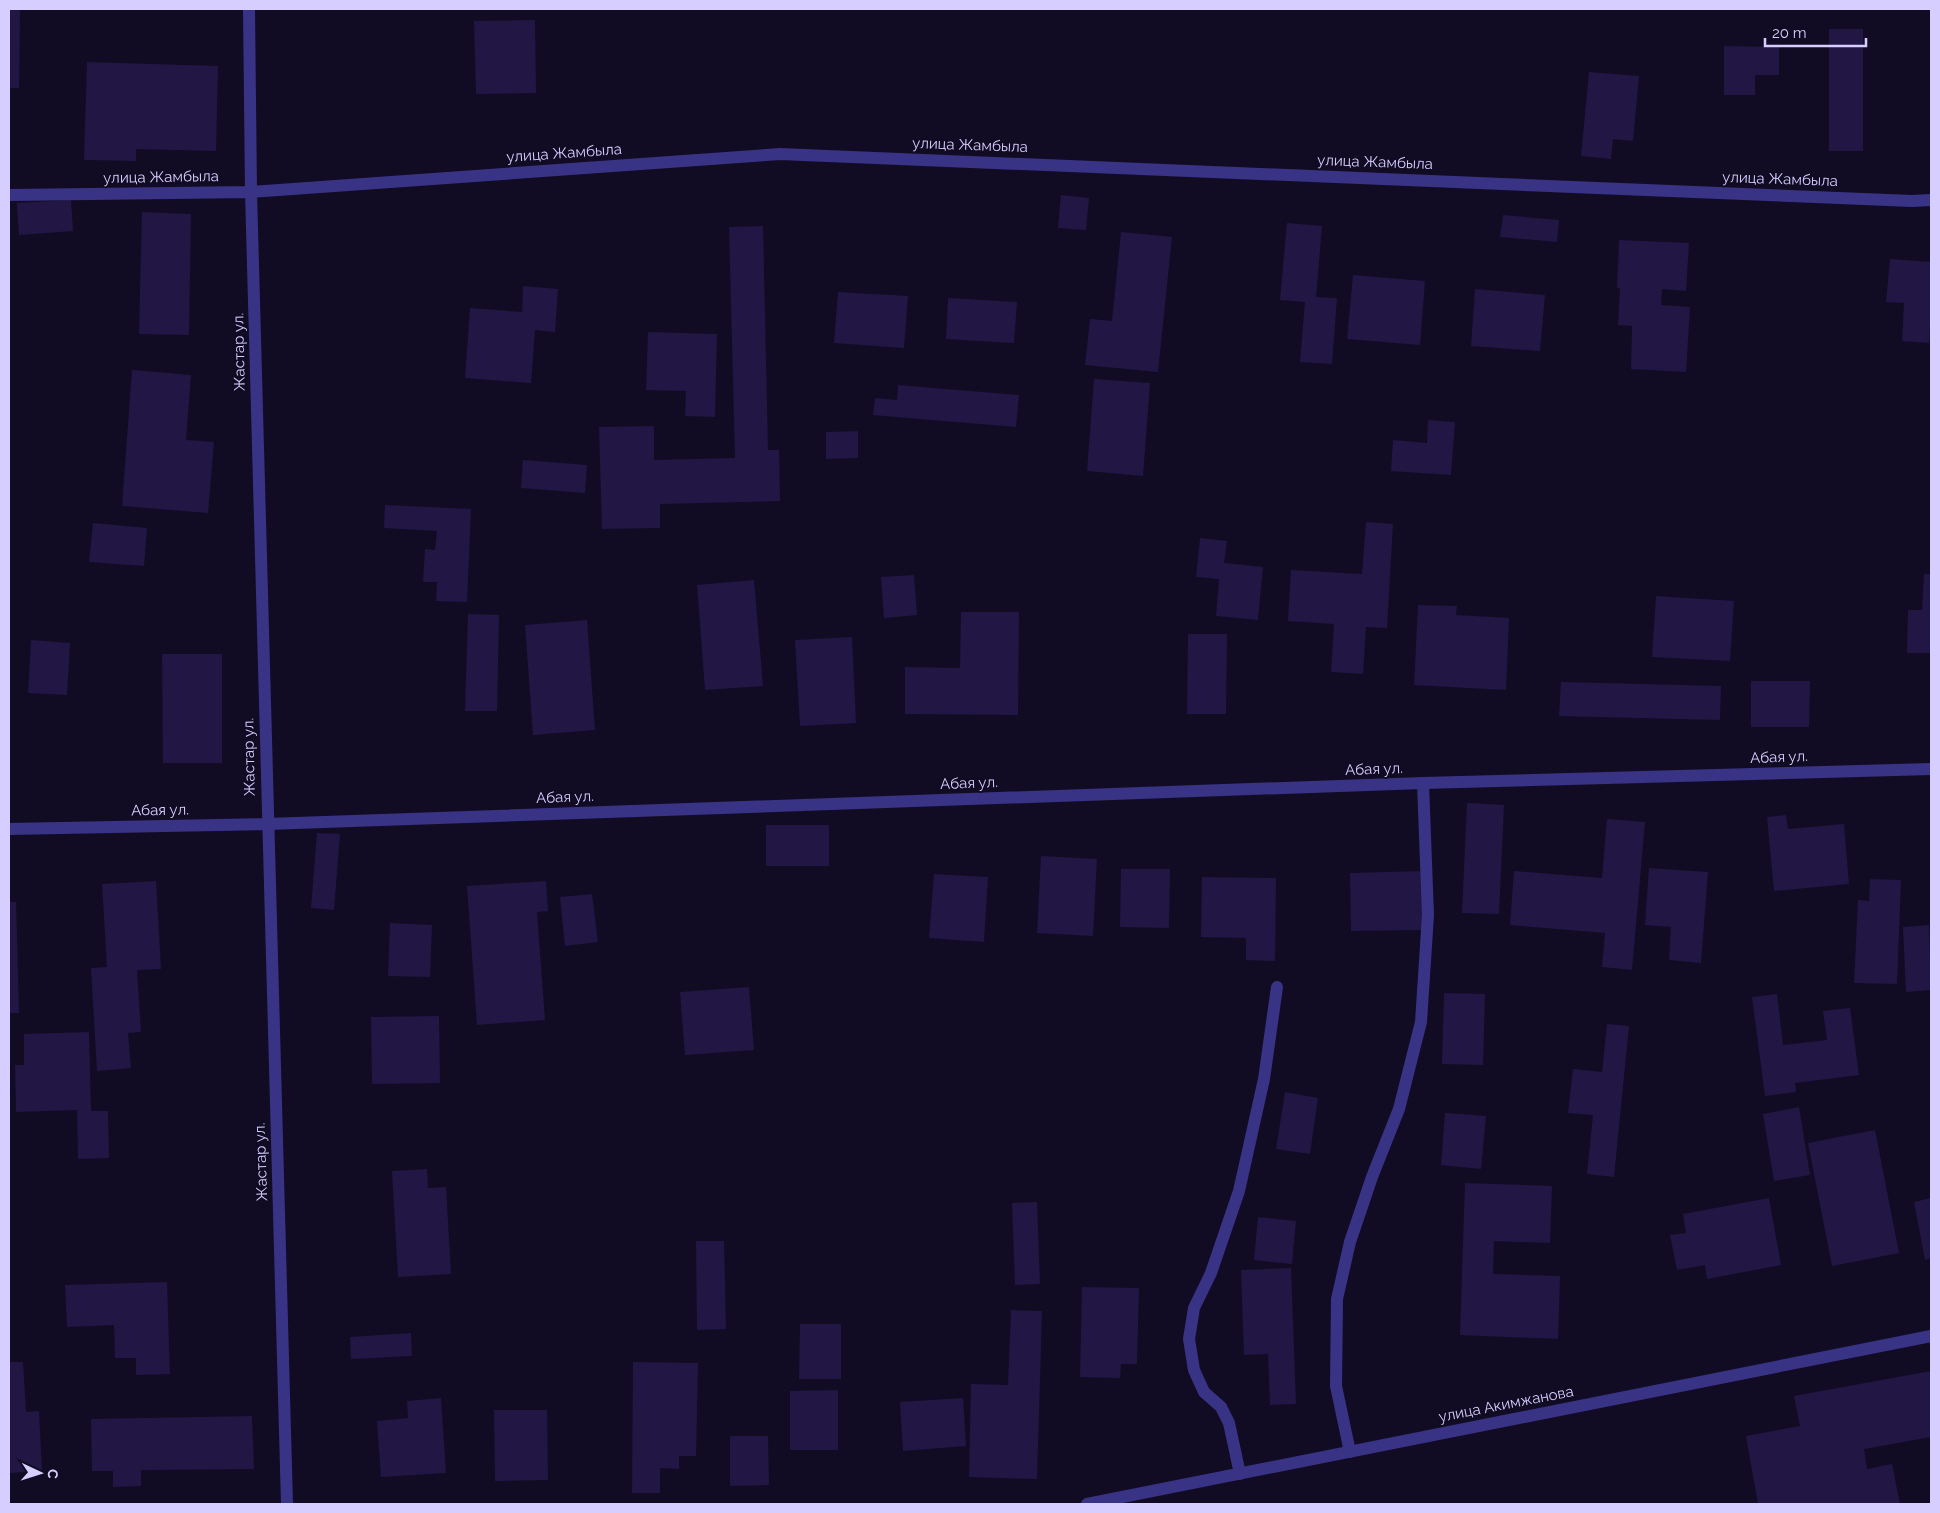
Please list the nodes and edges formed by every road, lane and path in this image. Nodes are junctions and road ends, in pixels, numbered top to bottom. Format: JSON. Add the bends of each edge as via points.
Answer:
{"nodes":[{"id":1,"x":249,"y":9,"type":"edge"},
{"id":2,"x":251,"y":192,"type":"junction"},
{"id":3,"x":9,"y":196,"type":"edge"},
{"id":4,"x":1931,"y":200,"type":"edge"},
{"id":5,"x":1931,"y":770,"type":"edge"},
{"id":6,"x":1423,"y":783,"type":"junction"},
{"id":7,"x":267,"y":824,"type":"junction"},
{"id":8,"x":9,"y":829,"type":"edge"},
{"id":9,"x":1277,"y":987,"type":"dead end"},
{"id":10,"x":1931,"y":1336,"type":"edge"},
{"id":11,"x":1350,"y":1452,"type":"junction"},
{"id":12,"x":1240,"y":1474,"type":"junction"},
{"id":13,"x":287,"y":1504,"type":"edge"},
{"id":14,"x":1088,"y":1504,"type":"edge"}],
"edges":[{"from":1,"to":2,"type":"street","name":"Жастар ул."},
{"from":2,"to":3,"type":"street","name":"улица Жамбыла"},
{"from":2,"to":4,"type":"street","name":"улица Жамбыла","via":[[780,154]]},
{"from":2,"to":7,"type":"street","name":"Жастар ул."},
{"from":5,"to":6,"type":"street","name":"Абая ул."},
{"from":6,"to":7,"type":"street","name":"Абая ул."},
{"from":6,"to":11,"type":"street","via":[[1428,915],[1421,1022],[1399,1109],[1350,1242],[1337,1299],[1336,1386]]},
{"from":7,"to":8,"type":"street","name":"Абая ул."},
{"from":7,"to":13,"type":"street","name":"Жастар ул."},
{"from":9,"to":12,"type":"street","via":[[1264,1079],[1240,1191],[1194,1308],[1190,1339],[1194,1370],[1204,1392],[1221,1407],[1229,1423]]},
{"from":10,"to":11,"type":"street","name":"улица Акимжанова"},
{"from":11,"to":12,"type":"street","name":"улица Акимжанова"},
{"from":12,"to":14,"type":"street","name":"улица Акимжанова"}]}
